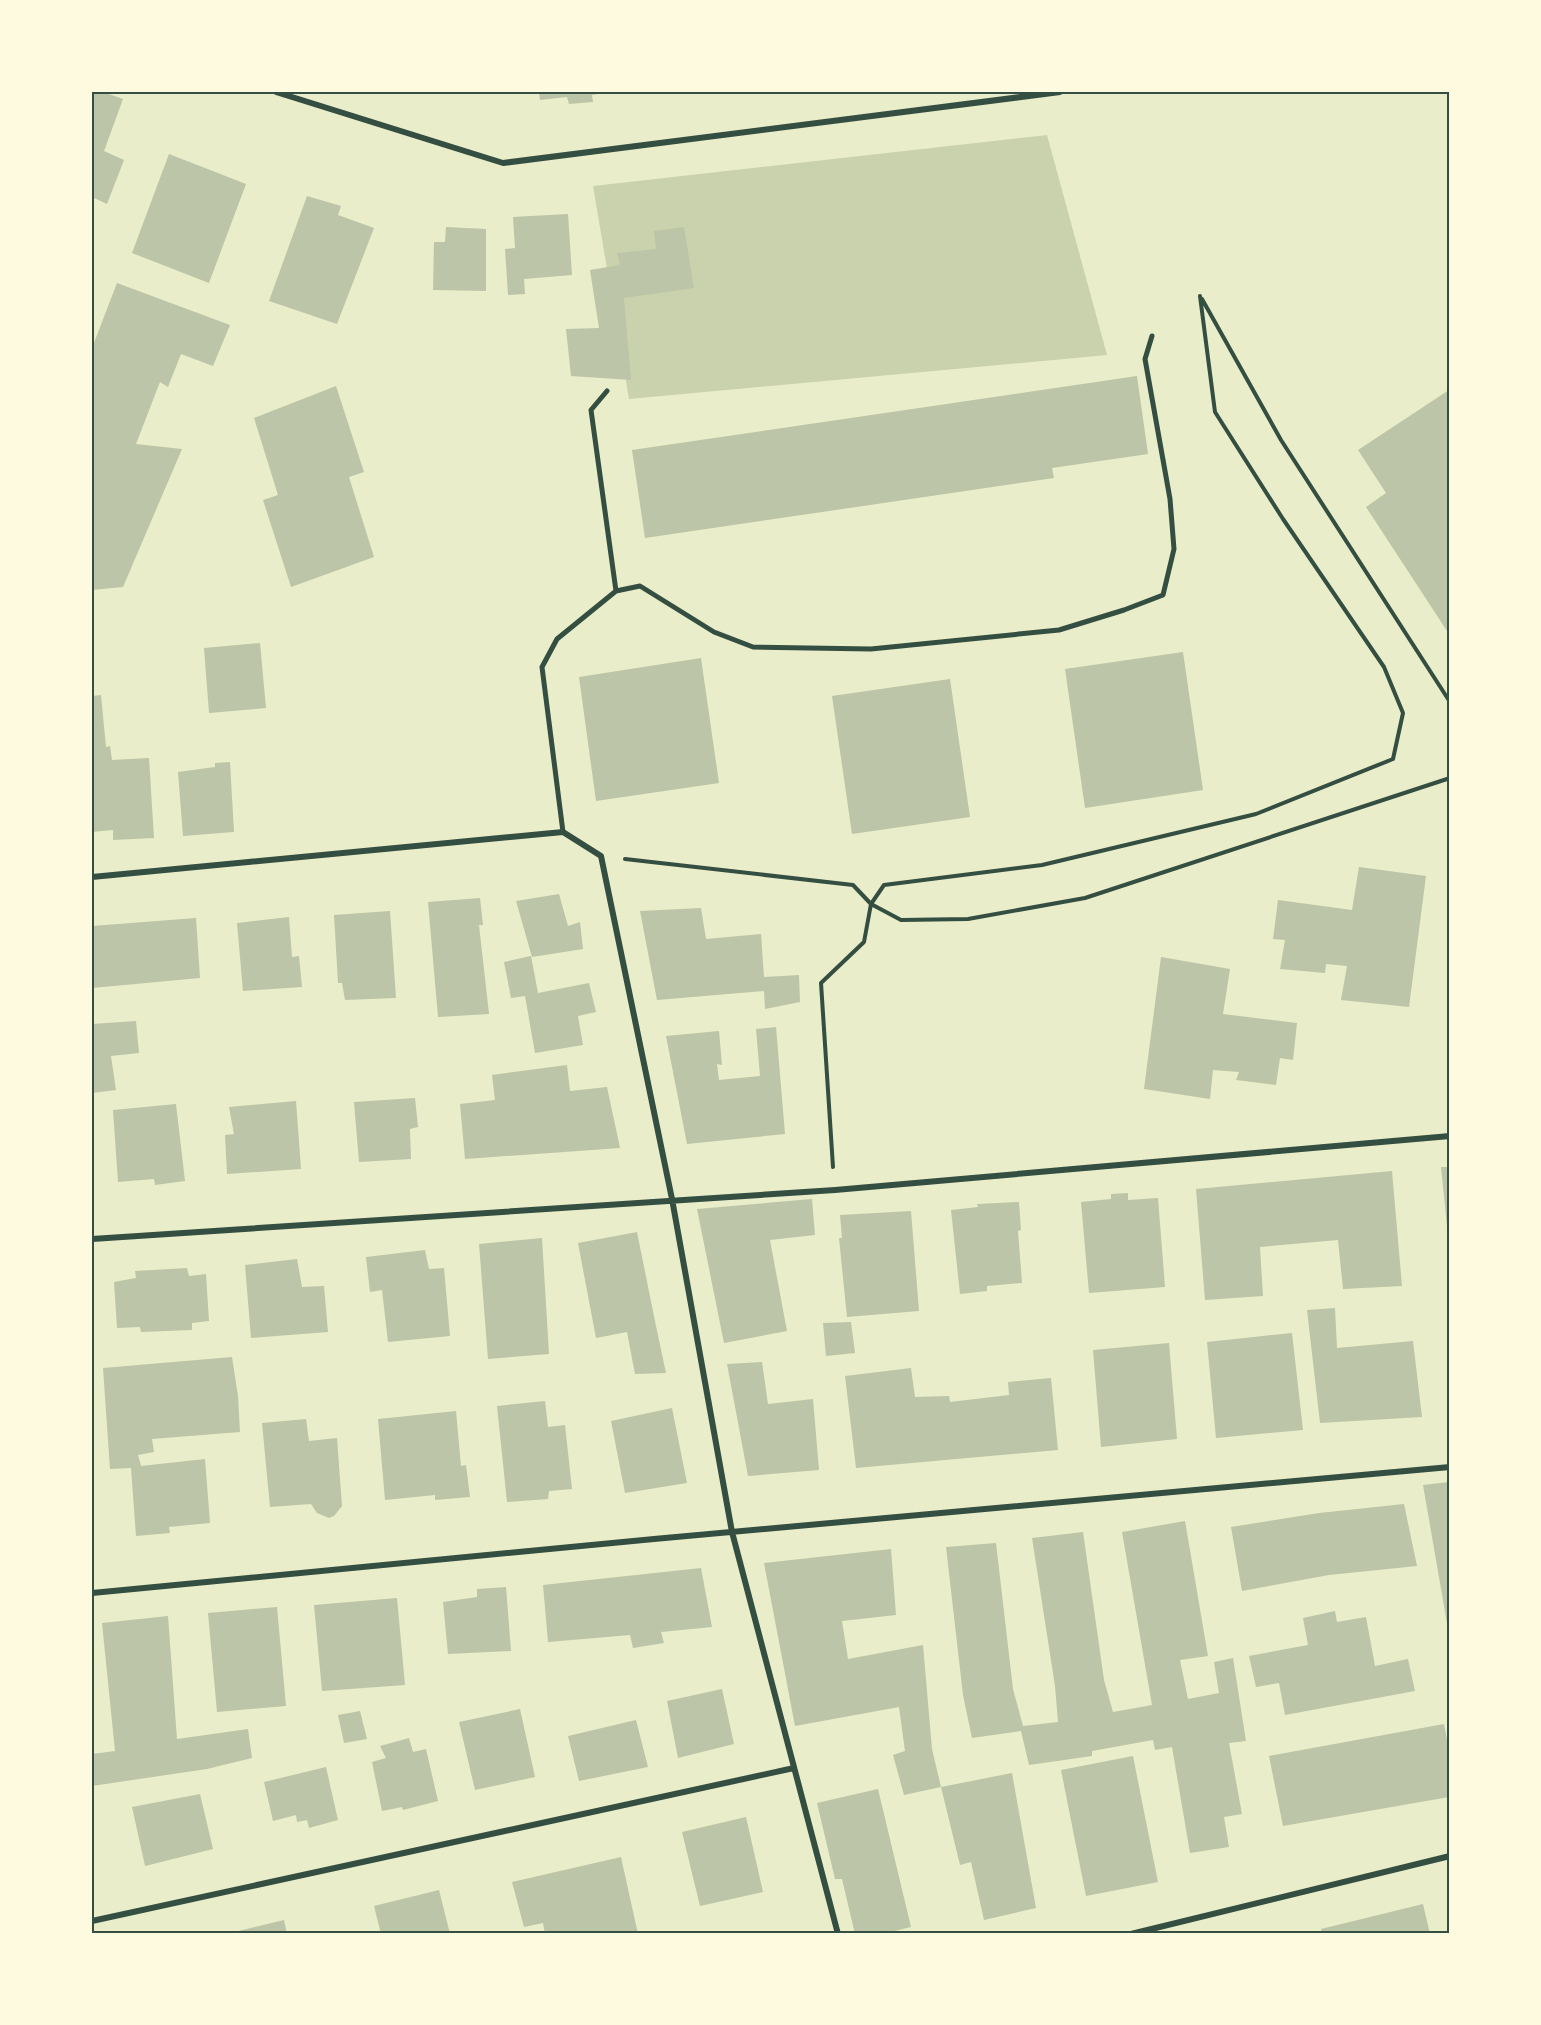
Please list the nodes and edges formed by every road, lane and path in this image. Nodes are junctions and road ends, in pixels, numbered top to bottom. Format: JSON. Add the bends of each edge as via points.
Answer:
{"nodes":[{"id":1,"x":276,"y":92,"type":"edge"},
{"id":2,"x":1060,"y":92,"type":"edge"},
{"id":3,"x":1152,"y":336,"type":"dead end"},
{"id":4,"x":607,"y":391,"type":"dead end"},
{"id":5,"x":616,"y":591,"type":"junction"},
{"id":6,"x":1449,"y":702,"type":"edge"},
{"id":7,"x":1449,"y":778,"type":"edge"},
{"id":8,"x":563,"y":832,"type":"junction"},
{"id":9,"x":601,"y":856,"type":"junction"},
{"id":10,"x":92,"y":877,"type":"edge"},
{"id":11,"x":871,"y":904,"type":"junction"},
{"id":12,"x":1449,"y":1136,"type":"edge"},
{"id":13,"x":835,"y":1190,"type":"junction"},
{"id":14,"x":672,"y":1199,"type":"junction"},
{"id":15,"x":92,"y":1239,"type":"edge"},
{"id":16,"x":1449,"y":1467,"type":"edge"},
{"id":17,"x":732,"y":1532,"type":"junction"},
{"id":18,"x":92,"y":1593,"type":"edge"},
{"id":19,"x":794,"y":1768,"type":"junction"},
{"id":20,"x":1449,"y":1856,"type":"edge"},
{"id":21,"x":92,"y":1921,"type":"edge"},
{"id":22,"x":838,"y":1934,"type":"edge"},
{"id":23,"x":1131,"y":1934,"type":"edge"}],
"edges":[{"from":1,"to":2,"type":"street","via":[[503,163]]},
{"from":3,"to":5,"type":"street","via":[[1145,359],[1170,498],[1174,549],[1163,596],[1059,630],[871,650],[753,647],[714,632],[640,586]]},
{"from":4,"to":5,"type":"street","via":[[591,410]]},
{"from":5,"to":8,"type":"street","via":[[557,639],[543,667]]},
{"from":6,"to":11,"type":"path","via":[[1281,440],[1200,296],[1215,412],[1384,667],[1403,713],[1393,759],[1256,814],[1042,865],[884,885]]},
{"from":7,"to":11,"type":"path","via":[[1085,898],[968,919],[901,920]]},
{"from":8,"to":9,"type":"street"},
{"from":8,"to":10,"type":"street"},
{"from":9,"to":11,"type":"path","via":[[853,885]]},
{"from":9,"to":14,"type":"street"},
{"from":11,"to":13,"type":"path","via":[[864,942],[821,983]]},
{"from":12,"to":13,"type":"street"},
{"from":13,"to":14,"type":"street"},
{"from":14,"to":15,"type":"street"},
{"from":14,"to":17,"type":"street"},
{"from":16,"to":17,"type":"street"},
{"from":17,"to":18,"type":"street"},
{"from":17,"to":19,"type":"street"},
{"from":19,"to":21,"type":"street"},
{"from":19,"to":22,"type":"street"},
{"from":20,"to":23,"type":"street"}]}
